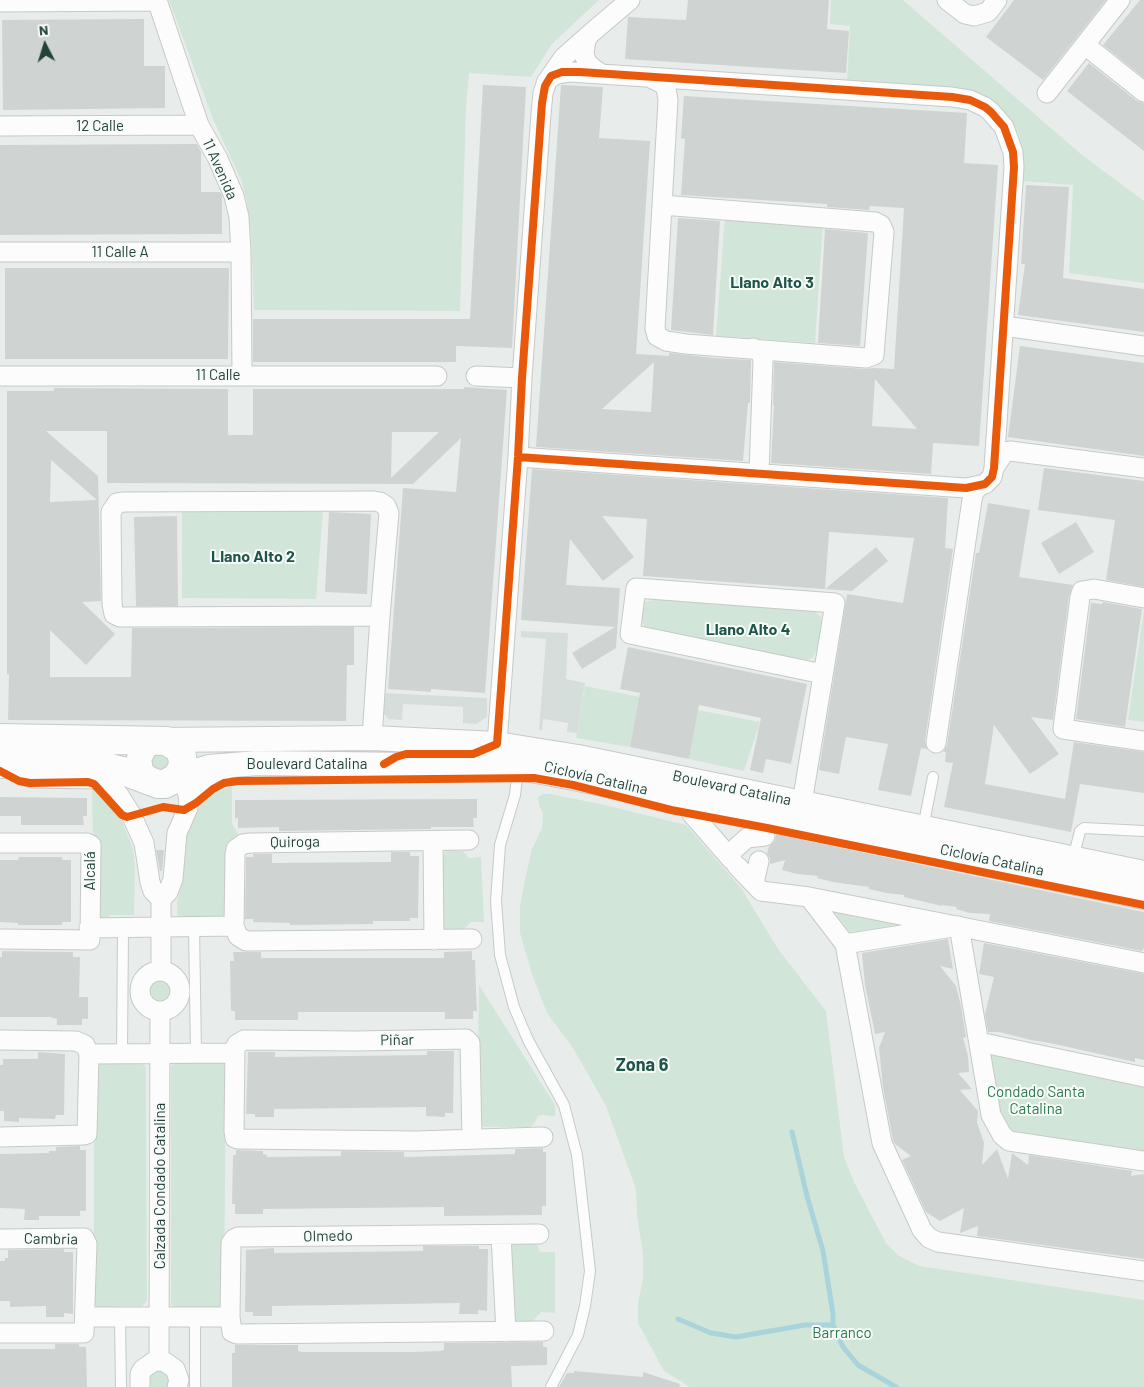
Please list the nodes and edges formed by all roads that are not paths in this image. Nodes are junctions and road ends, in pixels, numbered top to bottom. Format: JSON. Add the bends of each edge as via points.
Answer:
{"nodes":[{"id":1,"x":157,"y":0,"type":"edge"},
{"id":2,"x":630,"y":0,"type":"edge"},
{"id":3,"x":946,"y":0,"type":"edge"},
{"id":4,"x":997,"y":0,"type":"edge"},
{"id":5,"x":1120,"y":0,"type":"edge"},
{"id":6,"x":0,"y":2,"type":"edge"},
{"id":7,"x":590,"y":34,"type":"junction"},
{"id":8,"x":1085,"y":45,"type":"junction"},
{"id":9,"x":602,"y":74,"type":"junction"},
{"id":10,"x":646,"y":76,"type":"junction"},
{"id":11,"x":547,"y":81,"type":"junction"},
{"id":12,"x":1144,"y":92,"type":"edge"},
{"id":13,"x":1047,"y":93,"type":"dead end"},
{"id":14,"x":0,"y":126,"type":"edge"},
{"id":15,"x":199,"y":126,"type":"junction"},
{"id":16,"x":662,"y":205,"type":"junction"},
{"id":17,"x":0,"y":252,"type":"edge"},
{"id":18,"x":240,"y":252,"type":"junction"},
{"id":19,"x":1004,"y":326,"type":"junction"},
{"id":20,"x":1144,"y":346,"type":"edge"},
{"id":21,"x":753,"y":348,"type":"junction"},
{"id":22,"x":242,"y":375,"type":"junction"},
{"id":23,"x":0,"y":376,"type":"edge"},
{"id":24,"x":437,"y":376,"type":"dead end"},
{"id":25,"x":476,"y":376,"type":"dead end"},
{"id":26,"x":522,"y":378,"type":"junction"},
{"id":27,"x":518,"y":457,"type":"junction"},
{"id":28,"x":994,"y":468,"type":"junction"},
{"id":29,"x":1144,"y":468,"type":"edge"},
{"id":30,"x":759,"y":473,"type":"junction"},
{"id":31,"x":980,"y":486,"type":"junction"},
{"id":32,"x":1144,"y":598,"type":"edge"},
{"id":33,"x":380,"y":616,"type":"junction"},
{"id":34,"x":823,"y":674,"type":"junction"},
{"id":35,"x":372,"y":738,"type":"junction"},
{"id":36,"x":160,"y":740,"type":"junction"},
{"id":37,"x":1144,"y":741,"type":"edge"},
{"id":38,"x":936,"y":743,"type":"dead end"},
{"id":39,"x":497,"y":744,"type":"junction"},
{"id":40,"x":80,"y":752,"type":"junction"},
{"id":41,"x":1,"y":756,"type":"edge"},
{"id":42,"x":384,"y":764,"type":"junction"},
{"id":43,"x":520,"y":768,"type":"junction"},
{"id":44,"x":142,"y":772,"type":"junction"},
{"id":45,"x":933,"y":777,"type":"dead end"},
{"id":46,"x":183,"y":788,"type":"junction"},
{"id":47,"x":686,"y":801,"type":"junction"},
{"id":48,"x":802,"y":803,"type":"junction"},
{"id":49,"x":132,"y":814,"type":"junction"},
{"id":50,"x":923,"y":828,"type":"junction"},
{"id":51,"x":1144,"y":831,"type":"edge"},
{"id":52,"x":470,"y":840,"type":"dead end"},
{"id":53,"x":433,"y":841,"type":"junction"},
{"id":54,"x":764,"y":842,"type":"junction"},
{"id":55,"x":0,"y":843,"type":"edge"},
{"id":56,"x":175,"y":848,"type":"junction"},
{"id":57,"x":145,"y":849,"type":"junction"},
{"id":58,"x":1073,"y":859,"type":"junction"},
{"id":59,"x":732,"y":860,"type":"junction"},
{"id":60,"x":1144,"y":873,"type":"edge"},
{"id":61,"x":754,"y":883,"type":"junction"},
{"id":62,"x":810,"y":897,"type":"junction"},
{"id":63,"x":1144,"y":897,"type":"edge"},
{"id":64,"x":160,"y":899,"type":"junction"},
{"id":65,"x":234,"y":926,"type":"junction"},
{"id":66,"x":959,"y":926,"type":"junction"},
{"id":67,"x":194,"y":927,"type":"junction"},
{"id":68,"x":90,"y":928,"type":"junction"},
{"id":69,"x":123,"y":928,"type":"junction"},
{"id":70,"x":160,"y":928,"type":"junction"},
{"id":71,"x":0,"y":939,"type":"edge"},
{"id":72,"x":472,"y":939,"type":"dead end"},
{"id":73,"x":434,"y":940,"type":"junction"},
{"id":74,"x":845,"y":944,"type":"junction"},
{"id":75,"x":1144,"y":963,"type":"edge"},
{"id":76,"x":161,"y":971,"type":"junction"},
{"id":77,"x":160,"y":1011,"type":"junction"},
{"id":78,"x":0,"y":1040,"type":"edge"},
{"id":79,"x":978,"y":1042,"type":"junction"},
{"id":80,"x":196,"y":1053,"type":"junction"},
{"id":81,"x":234,"y":1053,"type":"junction"},
{"id":82,"x":89,"y":1054,"type":"junction"},
{"id":83,"x":122,"y":1054,"type":"junction"},
{"id":84,"x":160,"y":1054,"type":"junction"},
{"id":85,"x":1144,"y":1077,"type":"edge"},
{"id":86,"x":0,"y":1137,"type":"edge"},
{"id":87,"x":543,"y":1137,"type":"dead end"},
{"id":88,"x":472,"y":1139,"type":"junction"},
{"id":89,"x":1144,"y":1161,"type":"edge"},
{"id":90,"x":540,"y":1234,"type":"dead end"},
{"id":91,"x":501,"y":1235,"type":"junction"},
{"id":92,"x":0,"y":1238,"type":"edge"},
{"id":93,"x":1144,"y":1271,"type":"edge"},
{"id":94,"x":85,"y":1317,"type":"junction"},
{"id":95,"x":120,"y":1317,"type":"junction"},
{"id":96,"x":159,"y":1317,"type":"junction"},
{"id":97,"x":196,"y":1317,"type":"junction"},
{"id":98,"x":230,"y":1317,"type":"junction"},
{"id":99,"x":544,"y":1331,"type":"dead end"},
{"id":100,"x":506,"y":1332,"type":"junction"},
{"id":101,"x":0,"y":1333,"type":"edge"},
{"id":102,"x":159,"y":1361,"type":"junction"},
{"id":103,"x":121,"y":1387,"type":"edge"},
{"id":104,"x":140,"y":1387,"type":"edge"},
{"id":105,"x":177,"y":1387,"type":"edge"},
{"id":106,"x":195,"y":1387,"type":"edge"},
{"id":107,"x":551,"y":1387,"type":"edge"}],
"edges":[{"from":1,"to":6,"type":"street"},
{"from":1,"to":15,"type":"street","name":"11 Avenida"},
{"from":2,"to":7,"type":"street"},
{"from":3,"to":4,"type":"street","via":[[965,14],[974,16],[988,12]]},
{"from":5,"to":8,"type":"street"},
{"from":7,"to":9,"type":"street","via":[[585,45],[585,59],[590,67]]},
{"from":7,"to":11,"type":"street","via":[[564,57]]},
{"from":8,"to":12,"type":"street"},
{"from":8,"to":13,"type":"street"},
{"from":9,"to":10,"type":"street"},
{"from":9,"to":11,"type":"street","via":[[562,72]]},
{"from":10,"to":16,"type":"street","via":[[663,84],[668,100]]},
{"from":10,"to":19,"type":"street","via":[[952,97],[985,107],[1004,127],[1013,152]]},
{"from":11,"to":26,"type":"street","via":[[541,109]]},
{"from":14,"to":15,"type":"street","name":"12 Calle"},
{"from":15,"to":18,"type":"street","name":"11 Avenida","via":[[234,196],[239,217]]},
{"from":16,"to":21,"type":"street","via":[[654,328],[657,336],[673,343]]},
{"from":16,"to":21,"type":"street","via":[[881,225],[884,232],[874,354],[866,358]]},
{"from":17,"to":18,"type":"street","name":"11 Calle A"},
{"from":18,"to":22,"type":"street","name":"11 Avenida"},
{"from":19,"to":20,"type":"street"},
{"from":19,"to":28,"type":"street"},
{"from":21,"to":30,"type":"street","via":[[761,353],[763,362]]},
{"from":22,"to":23,"type":"street","name":"11 Calle"},
{"from":22,"to":24,"type":"street","name":"11 Calle"},
{"from":25,"to":26,"type":"street"},
{"from":26,"to":27,"type":"street"},
{"from":27,"to":30,"type":"street"},
{"from":27,"to":39,"type":"street"},
{"from":28,"to":29,"type":"street","via":[[1010,450]]},
{"from":28,"to":31,"type":"street","via":[[992,477]]},
{"from":30,"to":31,"type":"street"},
{"from":31,"to":38,"type":"street","via":[[974,491],[972,500]]},
{"from":32,"to":37,"type":"street","via":[[1094,589],[1082,591],[1063,729]]},
{"from":33,"to":33,"type":"street","via":[[388,513],[380,502],[124,502],[117,503],[111,512],[112,604],[114,614],[120,617]]},
{"from":33,"to":35,"type":"street"},
{"from":34,"to":34,"type":"street","via":[[835,603],[636,588],[630,634]]},
{"from":34,"to":48,"type":"street"},
{"from":35,"to":36,"type":"street","name":"Boulevard Catalina"},
{"from":35,"to":39,"type":"street","name":"Boulevard Catalina"},
{"from":36,"to":40,"type":"main road"},
{"from":36,"to":44,"type":"street","via":[[146,746]]},
{"from":36,"to":46,"type":"main road","via":[[179,749]]},
{"from":39,"to":42,"type":"street","via":[[473,754],[406,754]]},
{"from":39,"to":48,"type":"street","name":"Boulevard Catalina","via":[[578,757]]},
{"from":40,"to":41,"type":"main road"},
{"from":40,"to":44,"type":"main road","via":[[102,766]]},
{"from":41,"to":49,"type":"street","via":[[22,775],[34,778],[98,779],[110,785]]},
{"from":42,"to":43,"type":"street","name":"Boulevard Catalina"},
{"from":42,"to":46,"type":"street","name":"Boulevard Catalina","via":[[236,764],[209,768]]},
{"from":43,"to":47,"type":"street","name":"Boulevard Catalina"},
{"from":43,"to":107,"type":"lane","via":[[500,845],[496,901],[500,955],[528,1040],[564,1105],[577,1155],[590,1271],[578,1335]]},
{"from":44,"to":46,"type":"main road","via":[[158,784]]},
{"from":44,"to":49,"type":"street","via":[[130,796]]},
{"from":45,"to":50,"type":"lane"},
{"from":46,"to":56,"type":"street","via":[[188,810],[177,833]]},
{"from":47,"to":54,"type":"street","name":"Boulevard Catalina"},
{"from":47,"to":59,"type":"street","via":[[692,814]]},
{"from":48,"to":50,"type":"street","name":"Boulevard Catalina"},
{"from":49,"to":57,"type":"street"},
{"from":50,"to":58,"type":"street","name":"Boulevard Catalina"},
{"from":51,"to":58,"type":"lane","via":[[1084,828],[1080,831]]},
{"from":52,"to":53,"type":"street","name":"Quiroga"},
{"from":53,"to":65,"type":"street","name":"Quiroga","via":[[242,844],[236,849],[234,861]]},
{"from":53,"to":73,"type":"street"},
{"from":54,"to":59,"type":"street","via":[[747,838]]},
{"from":54,"to":61,"type":"street"},
{"from":54,"to":63,"type":"street","name":"Boulevard Catalina"},
{"from":55,"to":68,"type":"street","name":"Alcalá","via":[[90,843]]},
{"from":56,"to":57,"type":"street"},
{"from":56,"to":64,"type":"street","via":[[173,879],[168,892]]},
{"from":57,"to":64,"type":"street","via":[[150,882]]},
{"from":58,"to":60,"type":"street","name":"Boulevard Catalina"},
{"from":59,"to":61,"type":"street"},
{"from":61,"to":62,"type":"street","via":[[761,891]]},
{"from":62,"to":66,"type":"street"},
{"from":62,"to":74,"type":"street"},
{"from":64,"to":70,"type":"street"},
{"from":65,"to":67,"type":"street"},
{"from":65,"to":73,"type":"street","via":[[238,936],[246,941]]},
{"from":66,"to":74,"type":"street"},
{"from":66,"to":75,"type":"street"},
{"from":66,"to":79,"type":"street"},
{"from":67,"to":70,"type":"street"},
{"from":67,"to":80,"type":"lane"},
{"from":68,"to":69,"type":"street"},
{"from":68,"to":71,"type":"street","via":[[90,940]]},
{"from":69,"to":70,"type":"street"},
{"from":69,"to":83,"type":"lane"},
{"from":70,"to":76,"type":"street"},
{"from":72,"to":73,"type":"street"},
{"from":74,"to":93,"type":"street","via":[[882,1143],[922,1230],[938,1242]]},
{"from":76,"to":77,"type":"street","via":[[172,975],[180,991],[175,1004]]},
{"from":76,"to":77,"type":"street","via":[[149,975],[140,991],[145,1004]]},
{"from":77,"to":84,"type":"street","name":"Calzada Condado Catalina"},
{"from":78,"to":82,"type":"street","via":[[76,1041],[85,1045]]},
{"from":79,"to":85,"type":"street"},
{"from":79,"to":89,"type":"street","via":[[991,1115],[1009,1141]]},
{"from":80,"to":81,"type":"street"},
{"from":80,"to":84,"type":"street"},
{"from":81,"to":88,"type":"street","via":[[234,1131],[238,1140]]},
{"from":81,"to":88,"type":"street","name":"Piñar","via":[[237,1044],[244,1040],[466,1039],[470,1043]]},
{"from":82,"to":83,"type":"street"},
{"from":82,"to":86,"type":"street","via":[[87,1134]]},
{"from":83,"to":84,"type":"street"},
{"from":84,"to":96,"type":"street","name":"Calzada Condado Catalina"},
{"from":87,"to":88,"type":"street"},
{"from":90,"to":91,"type":"street","name":"Olmedo"},
{"from":91,"to":98,"type":"street","name":"Olmedo","via":[[238,1237],[231,1243]]},
{"from":91,"to":100,"type":"street"},
{"from":92,"to":94,"type":"street","name":"Cambria","via":[[84,1238],[87,1244]]},
{"from":94,"to":95,"type":"street"},
{"from":94,"to":101,"type":"street","name":"Cambria","via":[[85,1331],[81,1334]]},
{"from":95,"to":96,"type":"street"},
{"from":95,"to":103,"type":"lane"},
{"from":96,"to":97,"type":"street"},
{"from":96,"to":102,"type":"street","name":"Calzada Condado Catalina"},
{"from":97,"to":98,"type":"street"},
{"from":97,"to":106,"type":"lane"},
{"from":98,"to":100,"type":"street","via":[[232,1332],[237,1334]]},
{"from":99,"to":100,"type":"street"},
{"from":102,"to":104,"type":"street","via":[[143,1369]]},
{"from":102,"to":105,"type":"street","via":[[175,1369],[179,1380]]}]}
